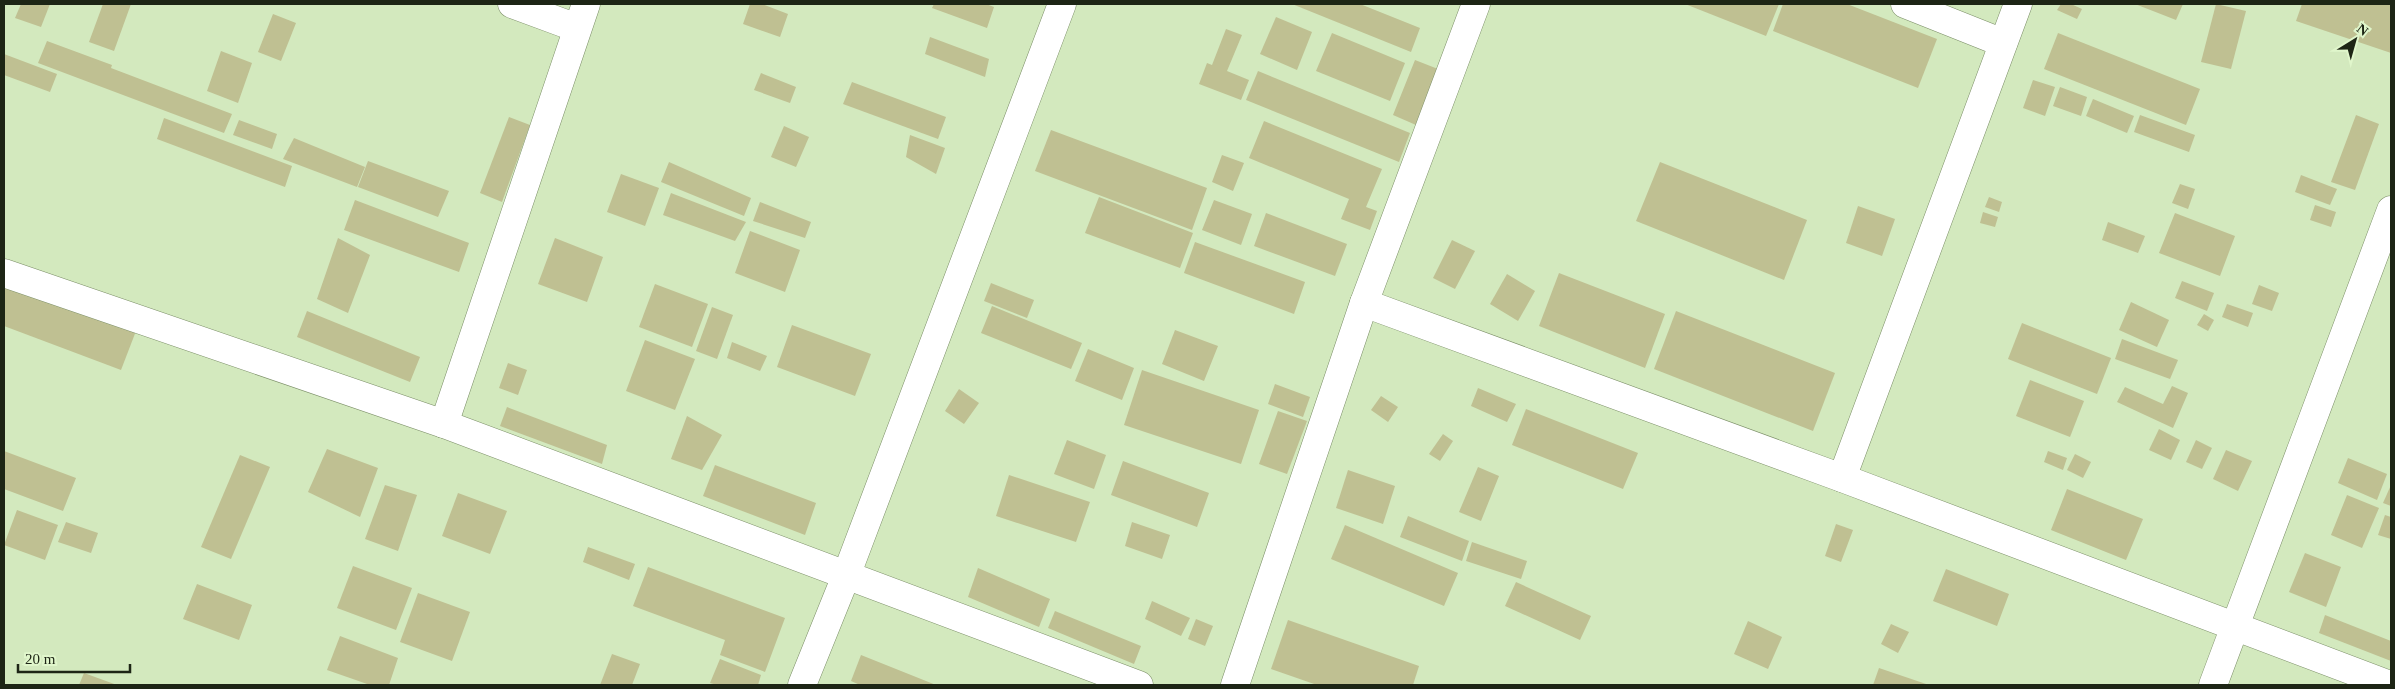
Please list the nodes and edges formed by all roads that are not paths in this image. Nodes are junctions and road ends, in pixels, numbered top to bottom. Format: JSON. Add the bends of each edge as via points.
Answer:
{"nodes":[{"id":1,"x":512,"y":4,"type":"edge"},
{"id":2,"x":1062,"y":4,"type":"edge"},
{"id":3,"x":1476,"y":4,"type":"edge"},
{"id":4,"x":1905,"y":4,"type":"edge"},
{"id":5,"x":2018,"y":4,"type":"edge"},
{"id":6,"x":581,"y":16,"type":"edge"},
{"id":7,"x":2003,"y":43,"type":"junction"},
{"id":8,"x":2391,"y":210,"type":"edge"},
{"id":9,"x":4,"y":273,"type":"edge"},
{"id":10,"x":1364,"y":303,"type":"junction"},
{"id":11,"x":444,"y":424,"type":"junction"},
{"id":12,"x":1842,"y":478,"type":"junction"},
{"id":13,"x":846,"y":576,"type":"junction"},
{"id":14,"x":2234,"y":626,"type":"junction"},
{"id":15,"x":802,"y":685,"type":"edge"},
{"id":16,"x":1140,"y":685,"type":"edge"},
{"id":17,"x":1235,"y":685,"type":"edge"},
{"id":18,"x":2213,"y":685,"type":"edge"},
{"id":19,"x":2390,"y":685,"type":"edge"}],
"edges":[{"from":1,"to":6,"type":"street"},
{"from":2,"to":13,"type":"street"},
{"from":3,"to":10,"type":"street"},
{"from":4,"to":7,"type":"street"},
{"from":5,"to":7,"type":"street"},
{"from":6,"to":11,"type":"street"},
{"from":7,"to":12,"type":"street"},
{"from":8,"to":14,"type":"street"},
{"from":9,"to":11,"type":"street"},
{"from":10,"to":12,"type":"street"},
{"from":10,"to":17,"type":"street"},
{"from":11,"to":13,"type":"street"},
{"from":12,"to":14,"type":"street"},
{"from":13,"to":15,"type":"street"},
{"from":13,"to":16,"type":"street"},
{"from":14,"to":18,"type":"street"},
{"from":14,"to":19,"type":"street"}]}
